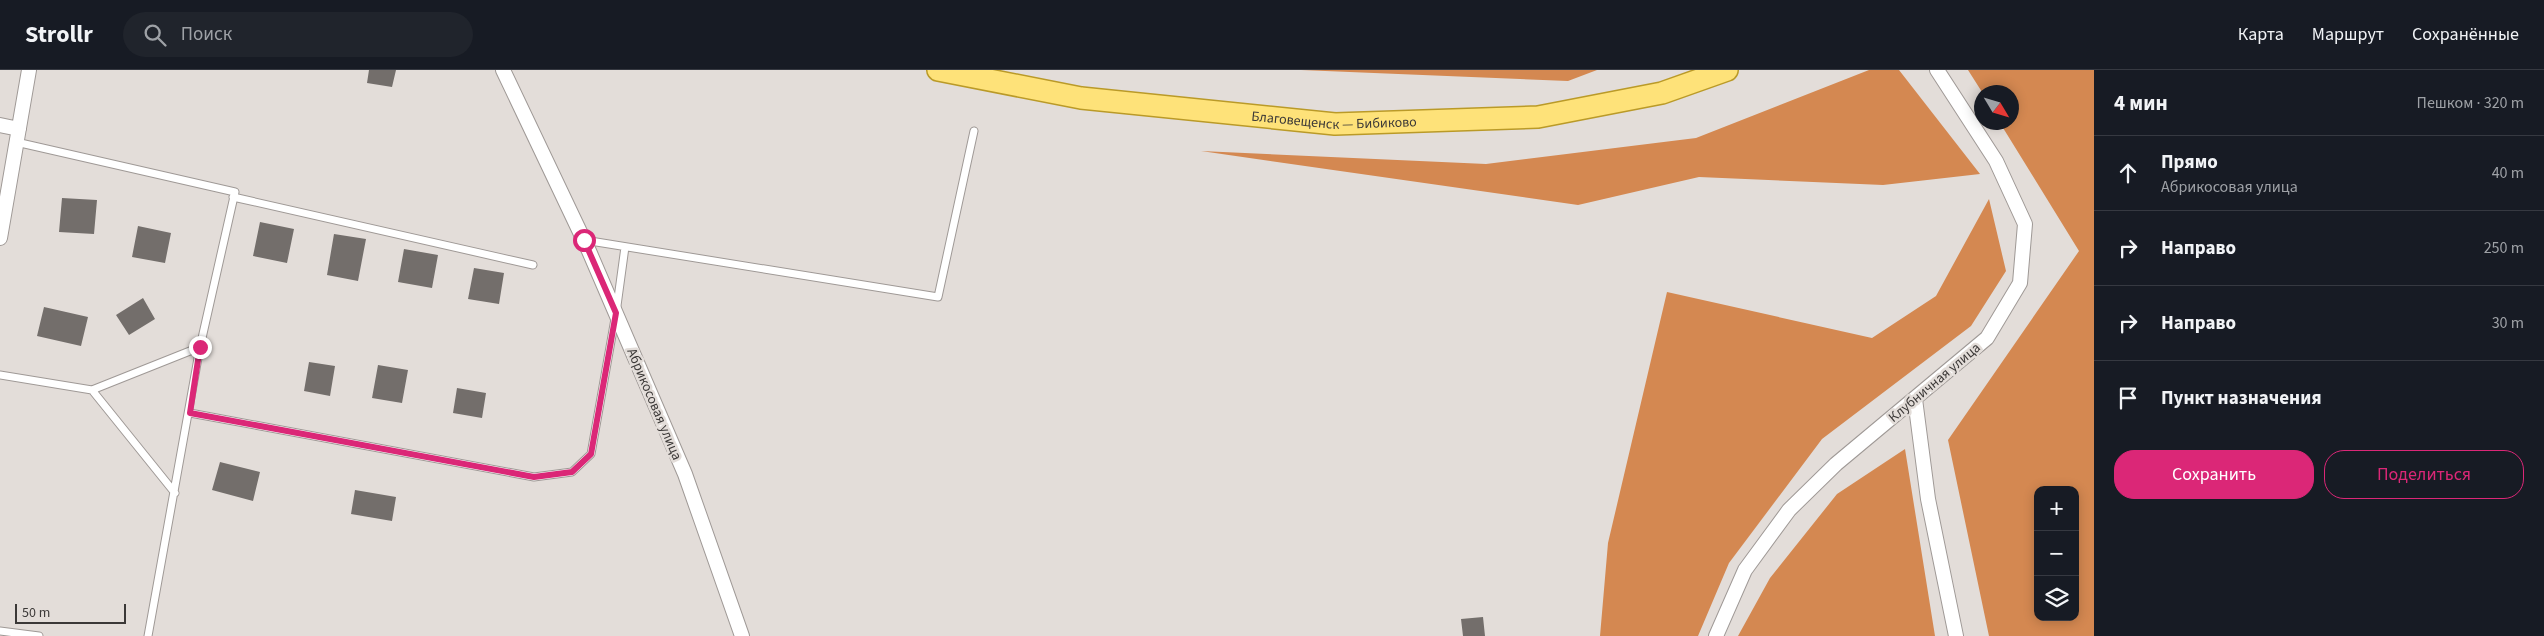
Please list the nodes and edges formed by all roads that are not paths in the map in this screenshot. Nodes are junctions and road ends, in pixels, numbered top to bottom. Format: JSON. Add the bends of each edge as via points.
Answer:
{"nodes":[{"id":1,"x":29,"y":70,"type":"edge"},
{"id":2,"x":503,"y":70,"type":"edge"},
{"id":3,"x":938,"y":70,"type":"edge"},
{"id":4,"x":1727,"y":70,"type":"edge"},
{"id":5,"x":1937,"y":70,"type":"edge"},
{"id":6,"x":0,"y":125,"type":"edge"},
{"id":7,"x":974,"y":131,"type":"dead end"},
{"id":8,"x":18,"y":136,"type":"junction"},
{"id":9,"x":234,"y":197,"type":"junction"},
{"id":10,"x":0,"y":238,"type":"edge"},
{"id":11,"x":584,"y":240,"type":"junction"},
{"id":12,"x":625,"y":247,"type":"junction"},
{"id":13,"x":533,"y":265,"type":"dead end"},
{"id":14,"x":616,"y":313,"type":"junction"},
{"id":15,"x":200,"y":347,"type":"junction"},
{"id":16,"x":0,"y":375,"type":"edge"},
{"id":17,"x":92,"y":390,"type":"junction"},
{"id":18,"x":1915,"y":399,"type":"junction"},
{"id":19,"x":190,"y":413,"type":"junction"},
{"id":20,"x":175,"y":493,"type":"junction"},
{"id":21,"x":0,"y":631,"type":"edge"},
{"id":22,"x":39,"y":636,"type":"edge"},
{"id":23,"x":148,"y":636,"type":"edge"},
{"id":24,"x":742,"y":636,"type":"edge"},
{"id":25,"x":1716,"y":636,"type":"edge"},
{"id":26,"x":1956,"y":636,"type":"edge"}],
"edges":[{"from":1,"to":8,"type":"street"},
{"from":2,"to":11,"type":"street","name":"Абрикосовая улица"},
{"from":3,"to":4,"type":"main road","name":"Благовещенск — Бибиково","via":[[1081,98],[1335,124],[1538,116],[1662,93]]},
{"from":5,"to":18,"type":"street","name":"Клубничная улица","via":[[1996,161],[2025,224],[2020,283],[1987,338]]},
{"from":6,"to":8,"type":"street"},
{"from":7,"to":12,"type":"lane","via":[[938,297]]},
{"from":8,"to":9,"type":"lane","via":[[235,192]]},
{"from":8,"to":10,"type":"street"},
{"from":9,"to":13,"type":"lane"},
{"from":9,"to":15,"type":"lane"},
{"from":11,"to":12,"type":"lane"},
{"from":11,"to":14,"type":"street","name":"Абрикосовая улица"},
{"from":12,"to":14,"type":"lane"},
{"from":14,"to":19,"type":"lane","via":[[591,454],[572,472],[534,477]]},
{"from":14,"to":24,"type":"street","name":"Абрикосовая улица","via":[[685,474]]},
{"from":15,"to":17,"type":"lane"},
{"from":15,"to":19,"type":"lane"},
{"from":16,"to":17,"type":"lane"},
{"from":17,"to":20,"type":"lane"},
{"from":18,"to":25,"type":"street","name":"Клубничная улица","via":[[1836,464],[1789,510],[1744,570]]},
{"from":18,"to":26,"type":"street","via":[[1928,499]]},
{"from":19,"to":20,"type":"lane"},
{"from":20,"to":23,"type":"lane"},
{"from":21,"to":22,"type":"lane"}]}
